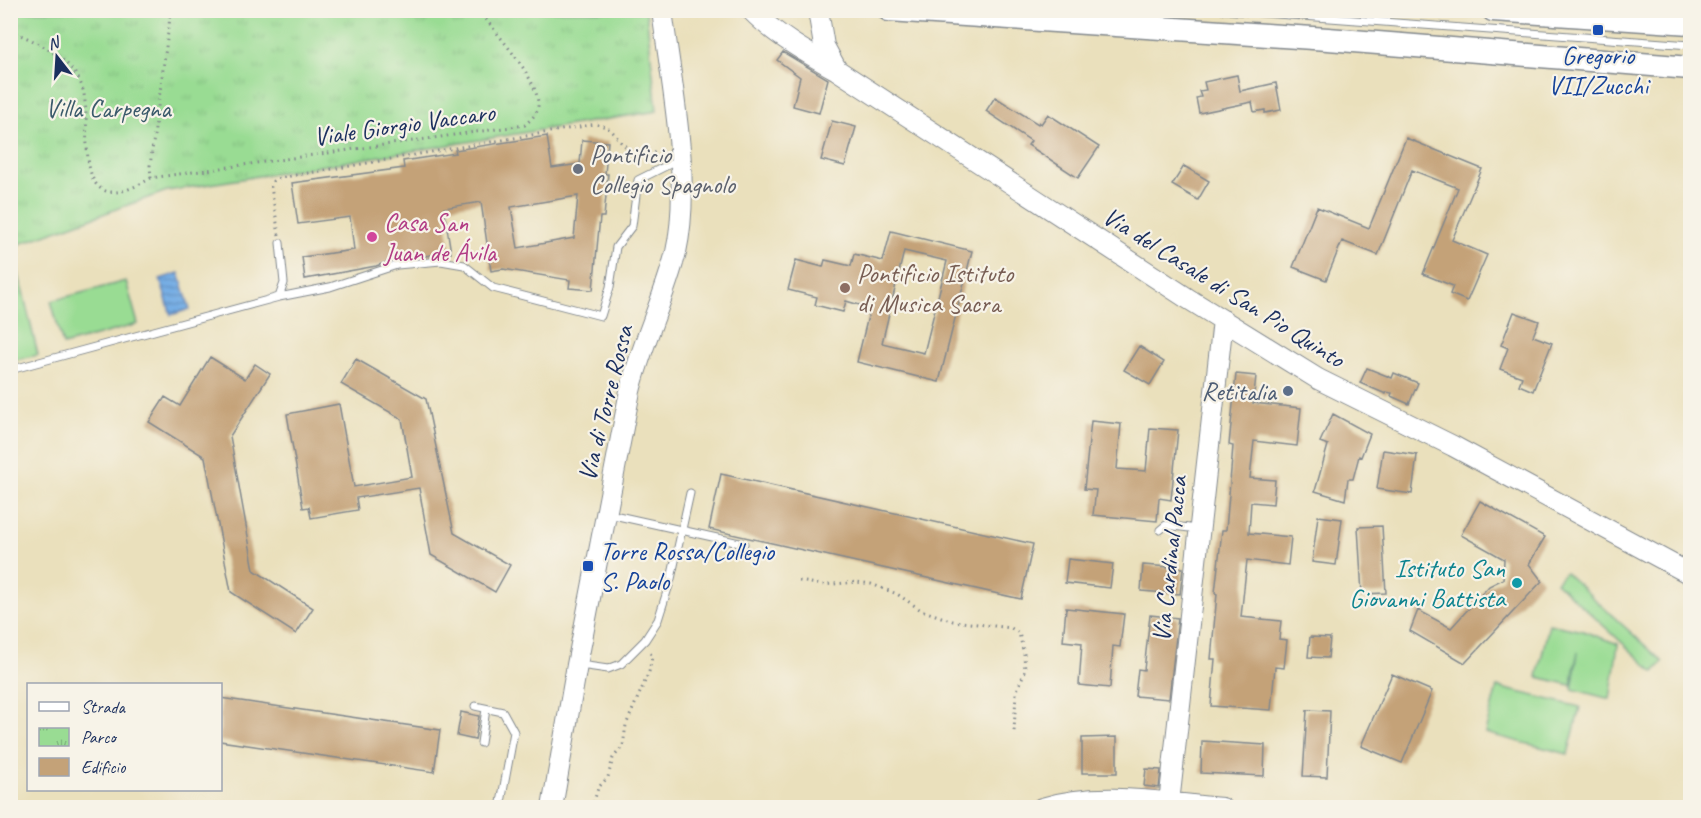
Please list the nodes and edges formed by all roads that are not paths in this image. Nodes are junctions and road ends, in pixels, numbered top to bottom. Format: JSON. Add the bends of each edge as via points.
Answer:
{"nodes":[{"id":1,"x":662,"y":10,"type":"edge"},
{"id":2,"x":751,"y":10,"type":"edge"},
{"id":3,"x":818,"y":10,"type":"edge"},
{"id":4,"x":889,"y":10,"type":"edge"},
{"id":5,"x":1224,"y":10,"type":"edge"},
{"id":6,"x":1493,"y":10,"type":"edge"},
{"id":7,"x":1690,"y":23,"type":"edge"},
{"id":8,"x":1690,"y":45,"type":"edge"},
{"id":9,"x":1690,"y":68,"type":"edge"},
{"id":10,"x":837,"y":70,"type":"junction"},
{"id":11,"x":680,"y":155,"type":"junction"},
{"id":12,"x":280,"y":243,"type":"road end"},
{"id":13,"x":279,"y":297,"type":"junction"},
{"id":14,"x":1223,"y":320,"type":"junction"},
{"id":15,"x":10,"y":370,"type":"edge"},
{"id":16,"x":690,"y":493,"type":"dead end"},
{"id":17,"x":607,"y":513,"type":"junction"},
{"id":18,"x":1200,"y":529,"type":"junction"},
{"id":19,"x":681,"y":530,"type":"junction"},
{"id":20,"x":1160,"y":530,"type":"dead end"},
{"id":21,"x":744,"y":544,"type":"dead end"},
{"id":22,"x":1690,"y":574,"type":"edge"},
{"id":23,"x":577,"y":665,"type":"junction"},
{"id":24,"x":475,"y":706,"type":"dead end"},
{"id":25,"x":486,"y":709,"type":"junction"},
{"id":26,"x":481,"y":743,"type":"dead end"},
{"id":27,"x":1169,"y":803,"type":"junction"},
{"id":28,"x":500,"y":807,"type":"edge"},
{"id":29,"x":552,"y":807,"type":"edge"},
{"id":30,"x":1042,"y":807,"type":"edge"},
{"id":31,"x":1222,"y":807,"type":"edge"}],
"edges":[{"from":1,"to":11,"type":"main road","name":"Via di Torre Rossa"},
{"from":2,"to":10,"type":"main road","name":"Via del Casale di San Pio Quinto","via":[[777,33]]},
{"from":3,"to":10,"type":"main road","via":[[824,46]]},
{"from":4,"to":9,"type":"main road"},
{"from":5,"to":8,"type":"lane"},
{"from":6,"to":7,"type":"main road"},
{"from":10,"to":14,"type":"main road","name":"Via del Casale di San Pio Quinto"},
{"from":11,"to":13,"type":"lane","via":[[638,180],[632,226],[616,247],[601,316],[494,288],[464,265],[441,261],[397,265],[330,287]]},
{"from":11,"to":17,"type":"main road","name":"Via di Torre Rossa","via":[[681,205],[676,250],[634,376]]},
{"from":12,"to":13,"type":"lane","via":[[284,283]]},
{"from":13,"to":15,"type":"lane"},
{"from":14,"to":18,"type":"main road","name":"Via Cardinal Pacca"},
{"from":14,"to":22,"type":"main road","name":"Via del Casale di San Pio Quinto","via":[[1338,391],[1453,446]]},
{"from":16,"to":19,"type":"lane"},
{"from":17,"to":19,"type":"lane"},
{"from":17,"to":23,"type":"main road","name":"Via di Torre Rossa"},
{"from":18,"to":20,"type":"lane","via":[[1166,525]]},
{"from":18,"to":27,"type":"main road","name":"Via Cardinal Pacca"},
{"from":19,"to":21,"type":"lane"},
{"from":19,"to":23,"type":"lane","via":[[658,620],[645,640],[614,668]]},
{"from":23,"to":29,"type":"main road","name":"Via di Torre Rossa","via":[[557,750]]},
{"from":24,"to":25,"type":"lane"},
{"from":25,"to":26,"type":"lane"},
{"from":25,"to":28,"type":"lane","via":[[503,712],[514,732]]},
{"from":27,"to":30,"type":"main road","via":[[1089,800]]},
{"from":27,"to":31,"type":"main road"}]}
